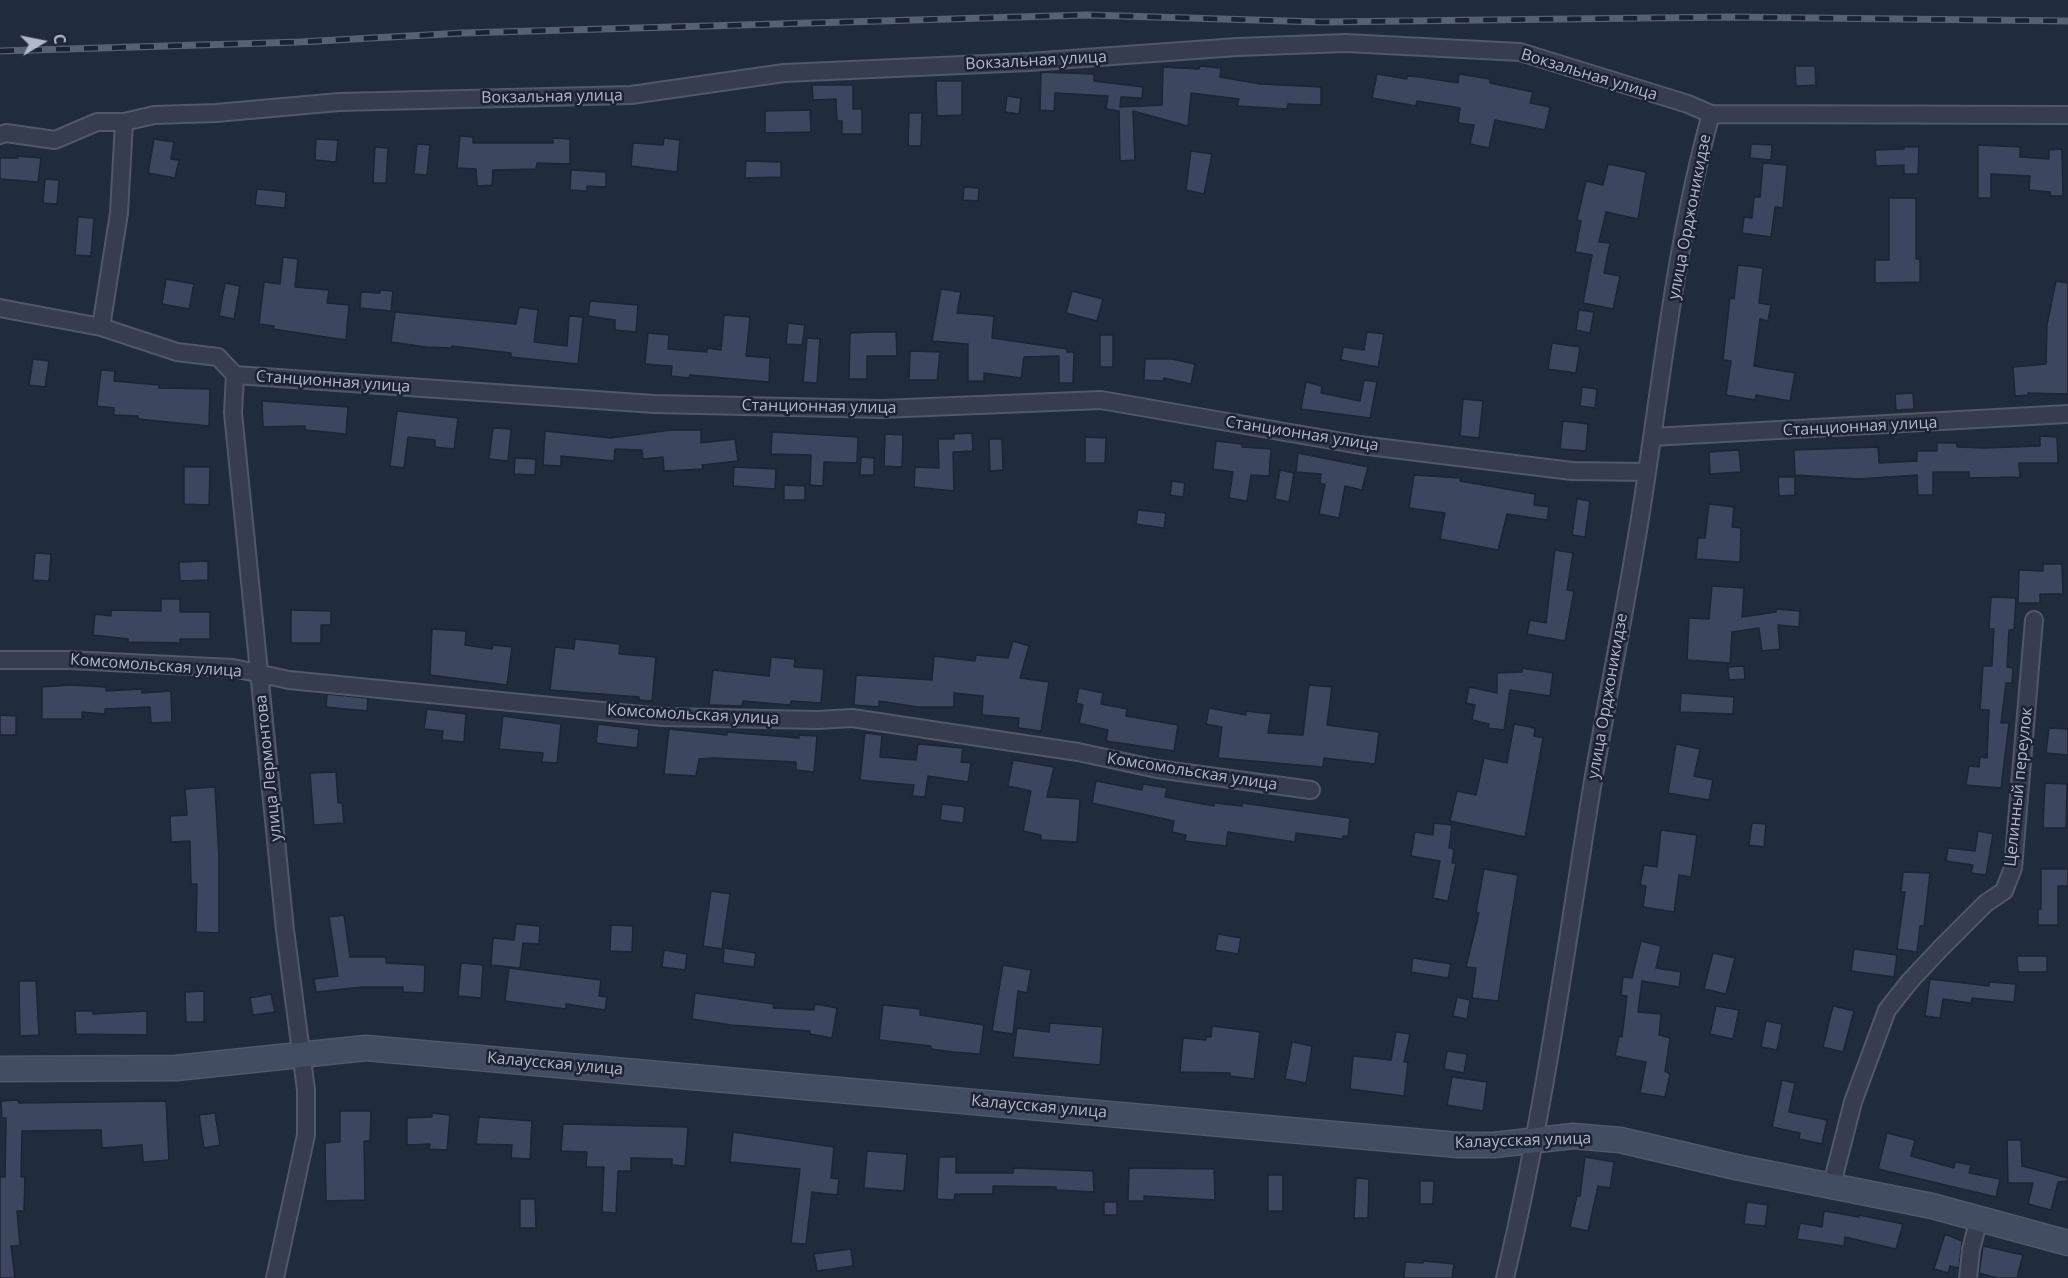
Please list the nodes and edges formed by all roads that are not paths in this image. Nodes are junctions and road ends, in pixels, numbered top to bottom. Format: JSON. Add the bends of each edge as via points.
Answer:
{"nodes":[{"id":1,"x":1711,"y":114,"type":"junction"},
{"id":2,"x":2068,"y":115,"type":"edge"},
{"id":3,"x":124,"y":122,"type":"junction"},
{"id":4,"x":0,"y":135,"type":"edge"},
{"id":5,"x":0,"y":308,"type":"edge"},
{"id":6,"x":101,"y":327,"type":"junction"},
{"id":7,"x":235,"y":375,"type":"junction"},
{"id":8,"x":2068,"y":414,"type":"edge"},
{"id":9,"x":1652,"y":438,"type":"junction"},
{"id":10,"x":1646,"y":472,"type":"junction"},
{"id":11,"x":2034,"y":620,"type":"dead end"},
{"id":12,"x":0,"y":660,"type":"edge"},
{"id":13,"x":260,"y":675,"type":"junction"},
{"id":14,"x":1311,"y":790,"type":"dead end"},
{"id":15,"x":302,"y":1054,"type":"junction"},
{"id":16,"x":0,"y":1069,"type":"edge"},
{"id":17,"x":1535,"y":1140,"type":"junction"},
{"id":18,"x":1832,"y":1184,"type":"junction"},
{"id":19,"x":1979,"y":1218,"type":"junction"},
{"id":20,"x":2068,"y":1243,"type":"edge"},
{"id":21,"x":275,"y":1278,"type":"edge"},
{"id":22,"x":1505,"y":1278,"type":"edge"},
{"id":23,"x":1968,"y":1278,"type":"edge"}],
"edges":[{"from":1,"to":2,"type":"street","name":"Вокзальная улица"},
{"from":1,"to":3,"type":"street","name":"Вокзальная улица","via":[[1520,52],[1346,43],[784,73],[631,95],[339,102],[154,116]]},
{"from":1,"to":9,"type":"street","name":"улица Орджоникидзе","via":[[1682,247]]},
{"from":3,"to":4,"type":"street","name":"Вокзальная улица","via":[[97,122],[55,140]]},
{"from":3,"to":6,"type":"street","via":[[119,213]]},
{"from":5,"to":6,"type":"street","name":"Станционная улица"},
{"from":6,"to":7,"type":"street","name":"Станционная улица","via":[[177,352],[218,357]]},
{"from":7,"to":10,"type":"street","name":"Станционная улица","via":[[654,404],[881,409],[1101,400],[1360,445],[1572,471]]},
{"from":7,"to":13,"type":"street","name":"улица Лермонтова","via":[[233,412]]},
{"from":8,"to":9,"type":"street","name":"Станционная улица"},
{"from":9,"to":10,"type":"street","name":"улица Орджоникидзе"},
{"from":10,"to":17,"type":"street","name":"улица Орджоникидзе"},
{"from":11,"to":18,"type":"street","name":"Целинный переулок","via":[[2013,868],[2004,891],[1986,903],[1941,948],[1887,1010],[1853,1102]]},
{"from":12,"to":13,"type":"street","name":"Комсомольская улица","via":[[233,668]]},
{"from":13,"to":14,"type":"street","name":"Комсомольская улица","via":[[662,717],[852,718],[1078,752],[1157,770]]},
{"from":13,"to":15,"type":"street","name":"улица Лермонтова","via":[[285,930]]},
{"from":15,"to":16,"type":"street","name":"Калаусская улица","via":[[176,1068]]},
{"from":15,"to":17,"type":"street","name":"Калаусская улица","via":[[366,1048],[1458,1145]]},
{"from":15,"to":21,"type":"street","name":"улица Лермонтова","via":[[306,1135]]},
{"from":17,"to":18,"type":"street","name":"Калаусская улица","via":[[1573,1136],[1620,1140]]},
{"from":17,"to":22,"type":"street","name":"улица Орджоникидзе"},
{"from":18,"to":19,"type":"street","name":"Калаусская улица"},
{"from":19,"to":20,"type":"street","name":"Калаусская улица"},
{"from":19,"to":23,"type":"street"}]}
